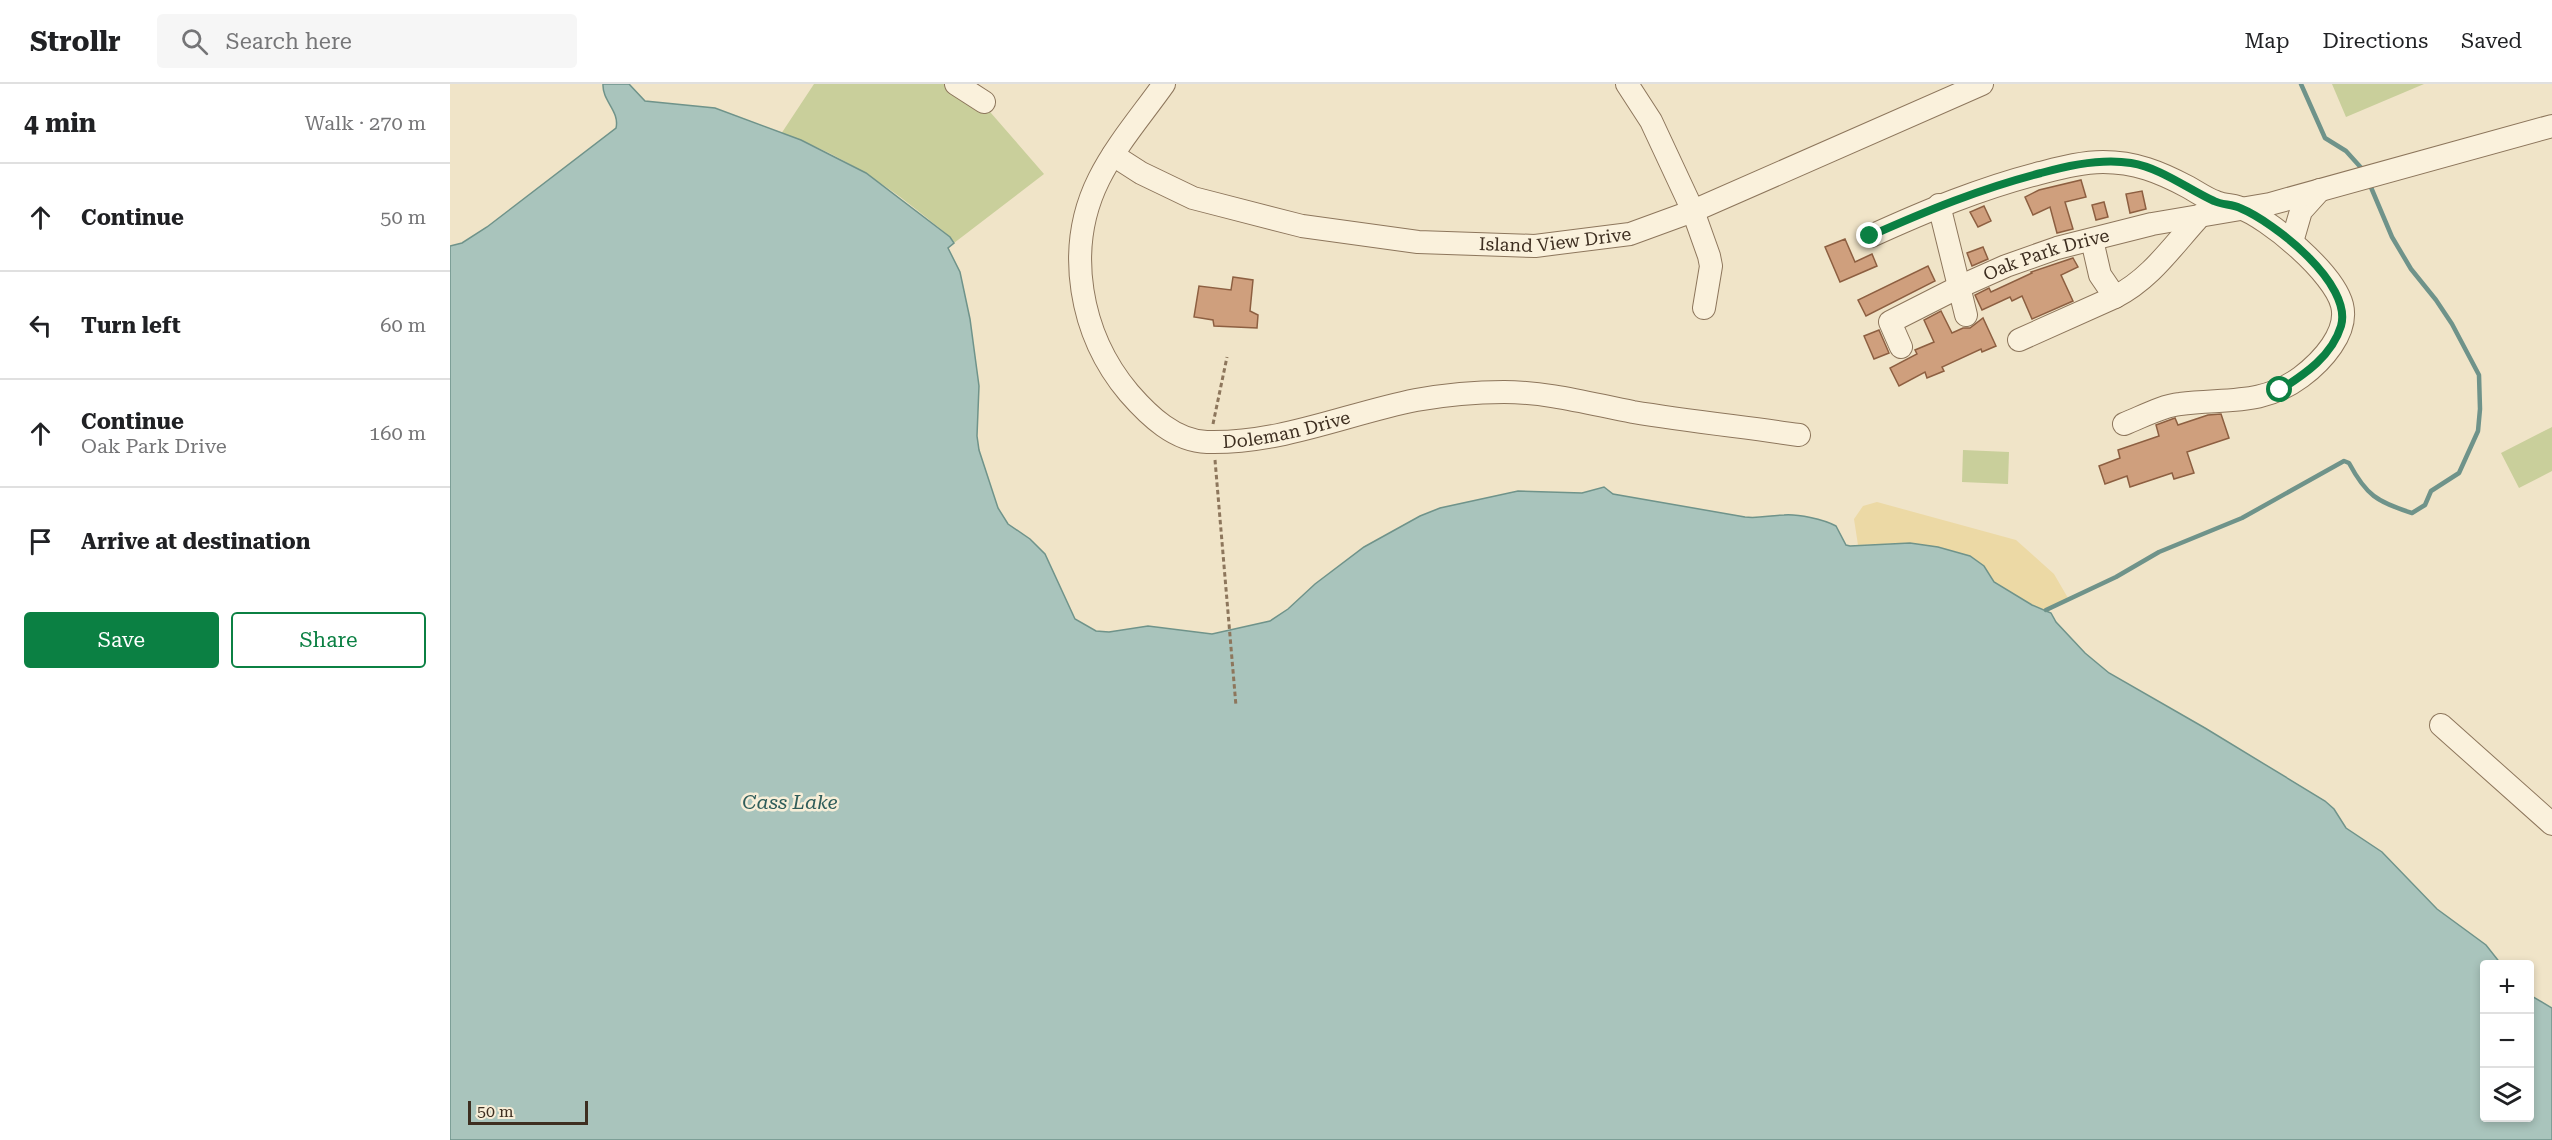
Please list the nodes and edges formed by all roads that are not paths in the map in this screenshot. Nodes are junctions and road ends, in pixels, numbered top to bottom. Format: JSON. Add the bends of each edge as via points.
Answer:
{"nodes":[{"id":1,"x":1164,"y":84,"type":"edge"},
{"id":2,"x":1627,"y":84,"type":"edge"},
{"id":3,"x":1982,"y":84,"type":"edge"},
{"id":4,"x":2552,"y":126,"type":"edge"},
{"id":5,"x":1113,"y":155,"type":"junction"},
{"id":6,"x":2319,"y":190,"type":"junction"},
{"id":7,"x":1939,"y":205,"type":"junction"},
{"id":8,"x":2240,"y":207,"type":"junction"},
{"id":9,"x":1693,"y":211,"type":"junction"},
{"id":10,"x":2201,"y":215,"type":"junction"},
{"id":11,"x":1870,"y":236,"type":"dead end"},
{"id":12,"x":2092,"y":240,"type":"junction"},
{"id":13,"x":2292,"y":242,"type":"junction"},
{"id":14,"x":1959,"y":287,"type":"junction"},
{"id":15,"x":2115,"y":297,"type":"junction"},
{"id":16,"x":1704,"y":308,"type":"dead end"},
{"id":17,"x":1966,"y":315,"type":"dead end"},
{"id":18,"x":2019,"y":340,"type":"dead end"},
{"id":19,"x":1901,"y":347,"type":"dead end"},
{"id":20,"x":2124,"y":424,"type":"dead end"},
{"id":21,"x":1799,"y":435,"type":"dead end"},
{"id":22,"x":2441,"y":725,"type":"dead end"},
{"id":23,"x":2552,"y":824,"type":"edge"}],
"edges":[{"from":1,"to":5,"type":"street","name":"Doleman Drive"},
{"from":2,"to":9,"type":"street","via":[[1651,121]]},
{"from":3,"to":9,"type":"street","name":"Island View Drive"},
{"from":4,"to":6,"type":"street","name":"Oak Park Drive"},
{"from":5,"to":9,"type":"street","name":"Island View Drive","via":[[1193,198],[1302,226],[1418,242],[1535,246],[1630,234]]},
{"from":5,"to":21,"type":"street","name":"Doleman Drive","via":[[1087,208],[1080,272],[1084,304],[1093,335],[1120,382],[1163,426],[1185,437],[1212,441],[1285,435],[1416,400],[1506,392]]},
{"from":6,"to":8,"type":"street","name":"Oak Park Drive","via":[[2270,204]]},
{"from":6,"to":13,"type":"street","via":[[2301,211]]},
{"from":7,"to":8,"type":"street","name":"Oak Park Drive","via":[[2001,183],[2062,167],[2101,162],[2131,163],[2155,170],[2216,202]]},
{"from":7,"to":11,"type":"street","name":"Oak Park Drive"},
{"from":7,"to":14,"type":"street"},
{"from":8,"to":10,"type":"street","name":"Oak Park Drive"},
{"from":8,"to":13,"type":"street"},
{"from":9,"to":16,"type":"street","via":[[1711,266]]},
{"from":10,"to":12,"type":"street","name":"Oak Park Drive"},
{"from":10,"to":15,"type":"street","via":[[2158,265],[2134,287]]},
{"from":12,"to":14,"type":"street","name":"Oak Park Drive","via":[[2006,266]]},
{"from":12,"to":15,"type":"street","via":[[2100,275]]},
{"from":13,"to":20,"type":"street","via":[[2329,282],[2342,305],[2342,324],[2329,351],[2280,390],[2253,399],[2178,404]]},
{"from":14,"to":17,"type":"street"},
{"from":14,"to":19,"type":"street","name":"Oak Park Drive","via":[[1890,322]]},
{"from":15,"to":18,"type":"street"},
{"from":22,"to":23,"type":"street"}]}
